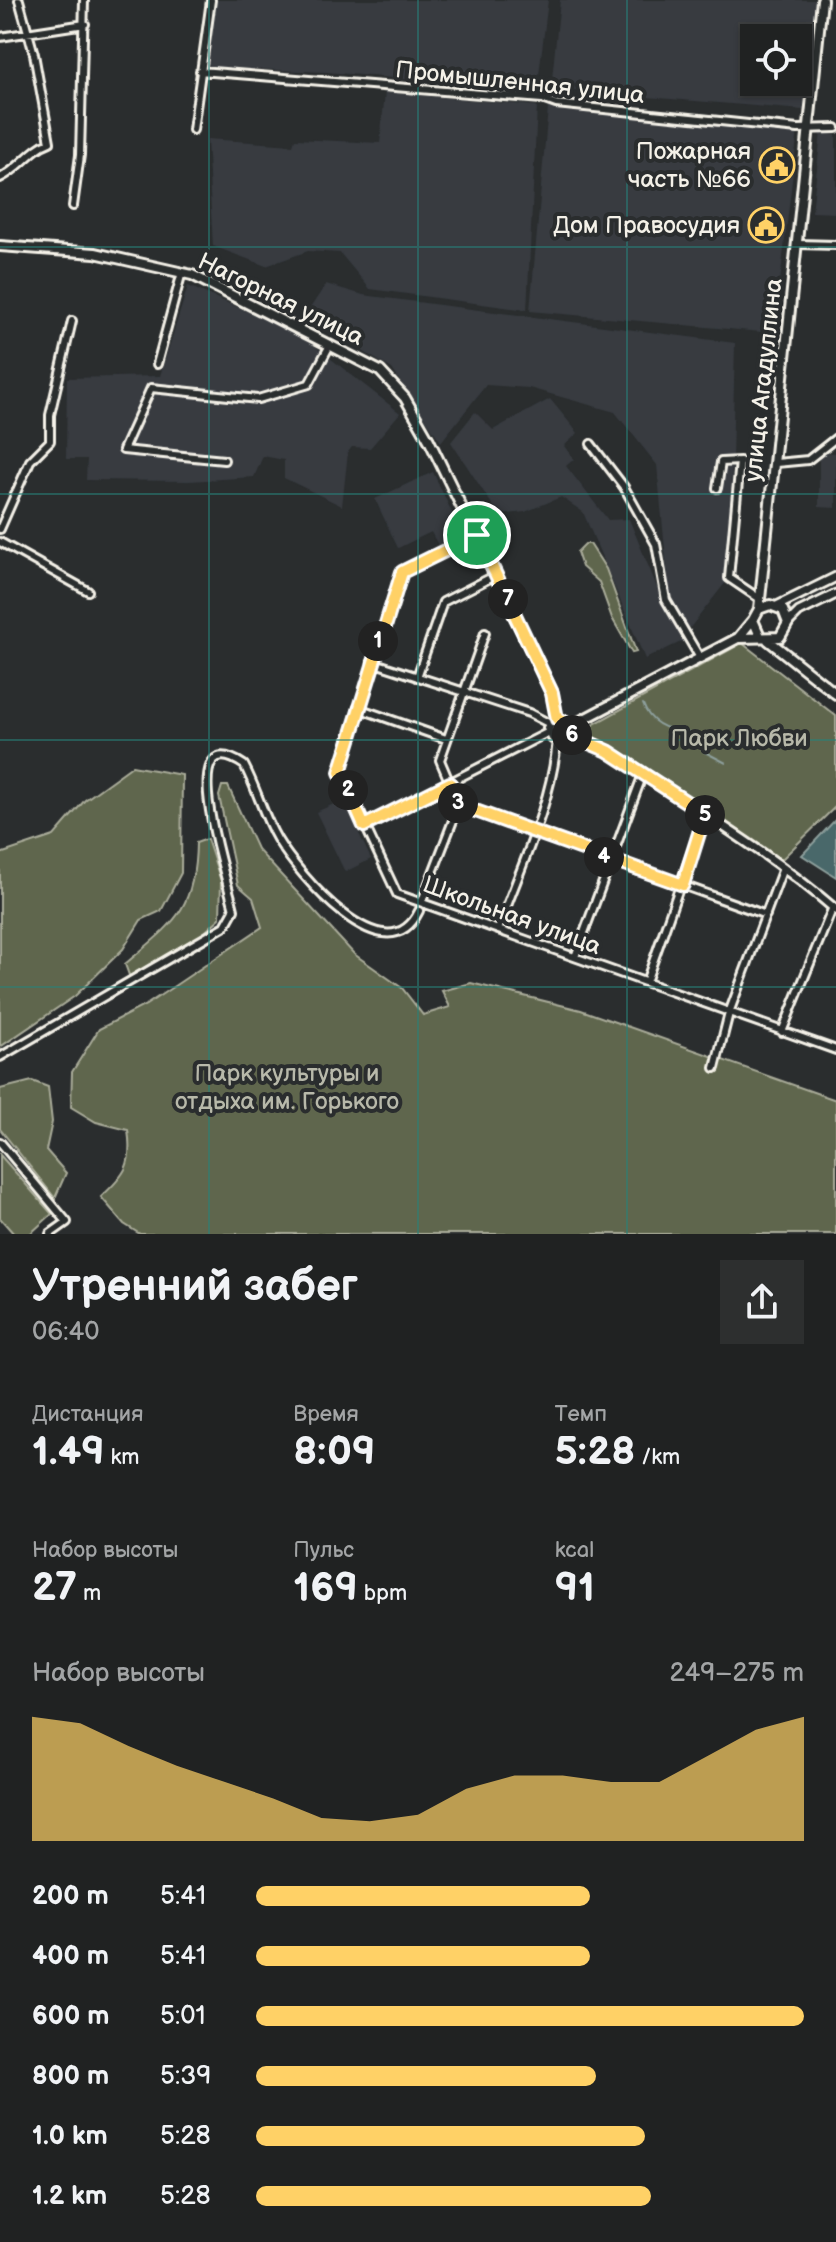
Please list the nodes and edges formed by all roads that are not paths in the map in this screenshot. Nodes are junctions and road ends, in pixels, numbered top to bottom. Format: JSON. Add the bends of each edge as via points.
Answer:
{"nodes":[{"id":1,"x":19,"y":0,"type":"edge"},
{"id":2,"x":84,"y":0,"type":"edge"},
{"id":3,"x":211,"y":0,"type":"edge"},
{"id":4,"x":822,"y":0,"type":"edge"},
{"id":5,"x":85,"y":24,"type":"junction"},
{"id":6,"x":28,"y":32,"type":"junction"},
{"id":7,"x":0,"y":37,"type":"edge"},
{"id":8,"x":200,"y":71,"type":"junction"},
{"id":9,"x":809,"y":127,"type":"junction"},
{"id":10,"x":836,"y":128,"type":"edge"},
{"id":11,"x":193,"y":130,"type":"dead end"},
{"id":12,"x":0,"y":178,"type":"edge"},
{"id":13,"x":73,"y":206,"type":"dead end"},
{"id":14,"x":798,"y":244,"type":"junction"},
{"id":15,"x":836,"y":245,"type":"edge"},
{"id":16,"x":0,"y":246,"type":"edge"},
{"id":17,"x":182,"y":272,"type":"junction"},
{"id":18,"x":72,"y":321,"type":"dead end"},
{"id":19,"x":330,"y":345,"type":"junction"},
{"id":20,"x":157,"y":364,"type":"dead end"},
{"id":21,"x":836,"y":438,"type":"edge"},
{"id":22,"x":591,"y":444,"type":"dead end"},
{"id":23,"x":224,"y":460,"type":"dead end"},
{"id":24,"x":776,"y":463,"type":"junction"},
{"id":25,"x":717,"y":488,"type":"dead end"},
{"id":26,"x":0,"y":529,"type":"edge"},
{"id":27,"x":477,"y":535,"type":"junction"},
{"id":28,"x":0,"y":542,"type":"edge"},
{"id":29,"x":761,"y":572,"type":"junction"},
{"id":30,"x":496,"y":575,"type":"junction"},
{"id":31,"x":836,"y":577,"type":"edge"},
{"id":32,"x":88,"y":591,"type":"dead end"},
{"id":33,"x":836,"y":594,"type":"edge"},
{"id":34,"x":760,"y":599,"type":"junction"},
{"id":35,"x":774,"y":605,"type":"junction"},
{"id":36,"x":759,"y":609,"type":"junction"},
{"id":37,"x":753,"y":620,"type":"junction"},
{"id":38,"x":787,"y":626,"type":"junction"},
{"id":39,"x":485,"y":633,"type":"dead end"},
{"id":40,"x":738,"y":638,"type":"junction"},
{"id":41,"x":764,"y":638,"type":"junction"},
{"id":42,"x":788,"y":657,"type":"junction"},
{"id":43,"x":700,"y":658,"type":"junction"},
{"id":44,"x":372,"y":662,"type":"junction"},
{"id":45,"x":417,"y":677,"type":"junction"},
{"id":46,"x":466,"y":692,"type":"junction"},
{"id":47,"x":836,"y":694,"type":"edge"},
{"id":48,"x":358,"y":708,"type":"junction"},
{"id":49,"x":552,"y":725,"type":"junction"},
{"id":50,"x":568,"y":731,"type":"junction"},
{"id":51,"x":446,"y":739,"type":"junction"},
{"id":52,"x":557,"y":740,"type":"junction"},
{"id":53,"x":643,"y":774,"type":"junction"},
{"id":54,"x":450,"y":783,"type":"junction"},
{"id":55,"x":459,"y":805,"type":"junction"},
{"id":56,"x":705,"y":814,"type":"junction"},
{"id":57,"x":364,"y":826,"type":"junction"},
{"id":58,"x":533,"y":832,"type":"junction"},
{"id":59,"x":611,"y":860,"type":"junction"},
{"id":60,"x":783,"y":868,"type":"junction"},
{"id":61,"x":683,"y":885,"type":"junction"},
{"id":62,"x":422,"y":901,"type":"junction"},
{"id":63,"x":835,"y":909,"type":"edge"},
{"id":64,"x":419,"y":911,"type":"dead end"},
{"id":65,"x":766,"y":915,"type":"junction"},
{"id":66,"x":498,"y":930,"type":"junction"},
{"id":67,"x":575,"y":957,"type":"junction"},
{"id":68,"x":646,"y":982,"type":"junction"},
{"id":69,"x":729,"y":1013,"type":"junction"},
{"id":70,"x":782,"y":1032,"type":"junction"},
{"id":71,"x":836,"y":1050,"type":"edge"},
{"id":72,"x":0,"y":1057,"type":"edge"},
{"id":73,"x":715,"y":1068,"type":"dead end"},
{"id":74,"x":0,"y":1142,"type":"edge"},
{"id":75,"x":50,"y":1234,"type":"edge"}],
"edges":[{"from":1,"to":6,"type":"street"},
{"from":2,"to":5,"type":"street"},
{"from":3,"to":8,"type":"street"},
{"from":4,"to":9,"type":"main road","name":"улица Агадуллина"},
{"from":5,"to":6,"type":"street"},
{"from":5,"to":13,"type":"street"},
{"from":6,"to":7,"type":"street"},
{"from":6,"to":12,"type":"street","via":[[50,142]]},
{"from":8,"to":9,"type":"street","name":"Промышленная улица"},
{"from":8,"to":11,"type":"street"},
{"from":9,"to":10,"type":"street","name":"Промышленная улица"},
{"from":9,"to":14,"type":"main road","name":"улица Агадуллина"},
{"from":14,"to":15,"type":"street"},
{"from":14,"to":24,"type":"main road","name":"улица Агадуллина"},
{"from":16,"to":17,"type":"main road","name":"Нагорная улица","via":[[95,253]]},
{"from":17,"to":19,"type":"main road","name":"Нагорная улица"},
{"from":17,"to":20,"type":"street"},
{"from":18,"to":26,"type":"street","via":[[50,415],[50,441],[30,461]]},
{"from":19,"to":23,"type":"street","via":[[309,384],[258,399],[151,388],[123,450]]},
{"from":19,"to":27,"type":"main road","name":"Нагорная улица","via":[[380,371],[395,385]]},
{"from":21,"to":24,"type":"street","via":[[808,460]]},
{"from":22,"to":43,"type":"street","via":[[624,487],[656,544],[666,600]]},
{"from":24,"to":29,"type":"main road","name":"улица Агадуллина"},
{"from":25,"to":34,"type":"street","via":[[721,462],[740,461],[729,578]]},
{"from":27,"to":30,"type":"main road"},
{"from":27,"to":44,"type":"street","name":"Школьная улица","via":[[402,572]]},
{"from":28,"to":32,"type":"street"},
{"from":29,"to":34,"type":"main road","name":"улица Агадуллина"},
{"from":29,"to":35,"type":"main road"},
{"from":30,"to":45,"type":"street","via":[[443,602]]},
{"from":30,"to":49,"type":"main road","via":[[552,693]]},
{"from":31,"to":35,"type":"street"},
{"from":33,"to":38,"type":"street","via":[[799,612]]},
{"from":34,"to":36,"type":"main road","name":"улица Агадуллина"},
{"from":35,"to":36,"type":"main road"},
{"from":35,"to":38,"type":"main road"},
{"from":36,"to":37,"type":"main road"},
{"from":37,"to":40,"type":"main road"},
{"from":37,"to":41,"type":"main road"},
{"from":38,"to":41,"type":"main road","via":[[780,637]]},
{"from":38,"to":42,"type":"main road"},
{"from":39,"to":46,"type":"street"},
{"from":40,"to":41,"type":"main road"},
{"from":40,"to":43,"type":"main road"},
{"from":41,"to":42,"type":"main road"},
{"from":42,"to":47,"type":"main road"},
{"from":43,"to":50,"type":"main road"},
{"from":44,"to":45,"type":"street"},
{"from":44,"to":48,"type":"street","name":"Школьная улица"},
{"from":45,"to":46,"type":"street"},
{"from":46,"to":49,"type":"street"},
{"from":46,"to":51,"type":"street"},
{"from":48,"to":51,"type":"street"},
{"from":48,"to":57,"type":"street","name":"Школьная улица","via":[[340,772]]},
{"from":49,"to":50,"type":"main road"},
{"from":49,"to":52,"type":"main road"},
{"from":49,"to":54,"type":"street"},
{"from":50,"to":52,"type":"main road"},
{"from":50,"to":53,"type":"street"},
{"from":51,"to":54,"type":"street","via":[[440,760]]},
{"from":52,"to":58,"type":"street"},
{"from":53,"to":56,"type":"street"},
{"from":53,"to":59,"type":"street"},
{"from":54,"to":55,"type":"street"},
{"from":54,"to":57,"type":"street"},
{"from":55,"to":58,"type":"street"},
{"from":55,"to":62,"type":"street"},
{"from":56,"to":60,"type":"street"},
{"from":56,"to":61,"type":"street"},
{"from":57,"to":62,"type":"street","name":"Школьная улица","via":[[397,894]]},
{"from":58,"to":59,"type":"street"},
{"from":58,"to":66,"type":"street"},
{"from":59,"to":61,"type":"street"},
{"from":59,"to":67,"type":"street"},
{"from":60,"to":63,"type":"street"},
{"from":60,"to":65,"type":"street"},
{"from":61,"to":65,"type":"street"},
{"from":61,"to":68,"type":"street"},
{"from":62,"to":66,"type":"street","name":"Школьная улица"},
{"from":63,"to":70,"type":"street"},
{"from":64,"to":72,"type":"street","via":[[412,926],[394,935],[375,932],[334,906],[279,843],[244,765],[222,757],[211,764],[206,779],[213,833],[234,910],[225,926]]},
{"from":65,"to":69,"type":"street"},
{"from":66,"to":67,"type":"street","name":"Школьная улица"},
{"from":67,"to":68,"type":"street","name":"Школьная улица"},
{"from":68,"to":69,"type":"street","name":"Школьная улица"},
{"from":69,"to":70,"type":"street","name":"Школьная улица"},
{"from":69,"to":73,"type":"street"},
{"from":70,"to":71,"type":"street","name":"Школьная улица"},
{"from":74,"to":75,"type":"street","via":[[67,1222]]}]}
